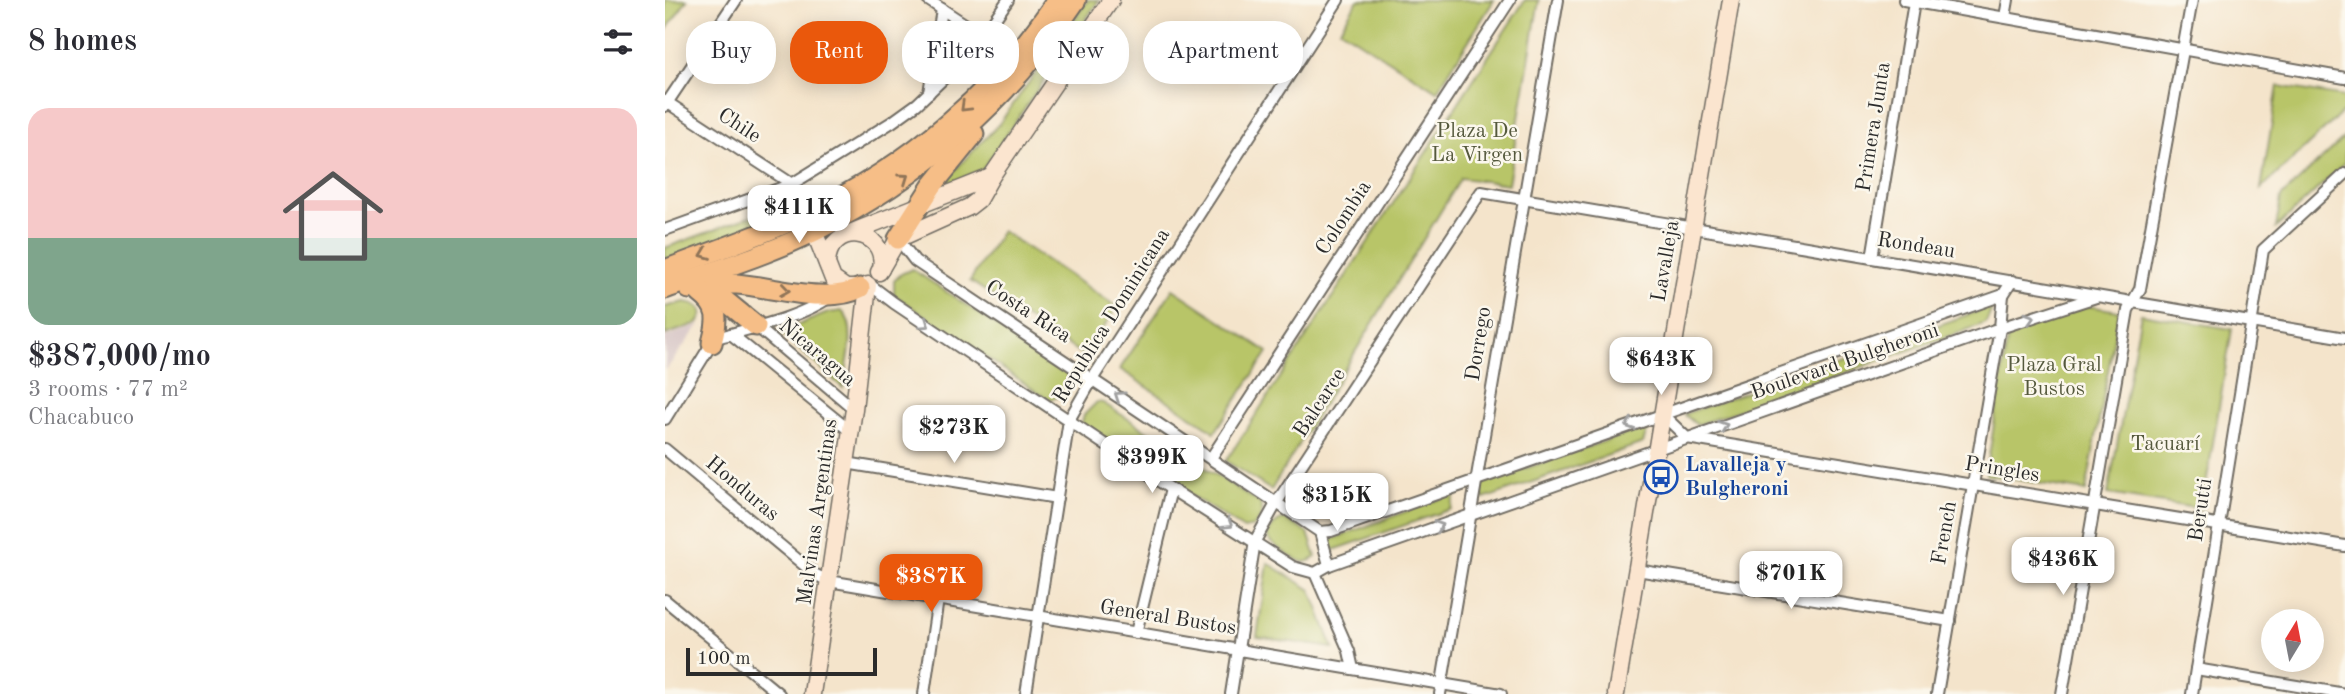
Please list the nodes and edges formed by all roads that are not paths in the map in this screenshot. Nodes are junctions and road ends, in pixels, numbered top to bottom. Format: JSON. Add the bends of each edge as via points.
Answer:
{"nodes":[{"id":1,"x":736,"y":0,"type":"edge"},
{"id":2,"x":928,"y":0,"type":"edge"},
{"id":3,"x":1008,"y":0,"type":"edge"},
{"id":4,"x":1057,"y":0,"type":"edge"},
{"id":5,"x":1076,"y":0,"type":"edge"},
{"id":6,"x":1111,"y":0,"type":"edge"},
{"id":7,"x":1338,"y":0,"type":"edge"},
{"id":8,"x":1510,"y":0,"type":"edge"},
{"id":9,"x":1558,"y":0,"type":"edge"},
{"id":10,"x":1731,"y":0,"type":"edge"},
{"id":11,"x":2008,"y":0,"type":"edge"},
{"id":12,"x":2192,"y":0,"type":"edge"},
{"id":13,"x":1909,"y":1,"type":"edge"},
{"id":14,"x":941,"y":9,"type":"junction"},
{"id":15,"x":2005,"y":18,"type":"junction"},
{"id":16,"x":960,"y":21,"type":"edge"},
{"id":17,"x":993,"y":21,"type":"edge"},
{"id":18,"x":2183,"y":49,"type":"junction"},
{"id":19,"x":1019,"y":75,"type":"edge"},
{"id":20,"x":2345,"y":78,"type":"edge"},
{"id":21,"x":938,"y":84,"type":"edge"},
{"id":22,"x":1010,"y":84,"type":"edge"},
{"id":23,"x":1012,"y":84,"type":"edge"},
{"id":24,"x":929,"y":93,"type":"junction"},
{"id":25,"x":666,"y":103,"type":"edge"},
{"id":26,"x":2345,"y":174,"type":"edge"},
{"id":27,"x":991,"y":177,"type":"junction"},
{"id":28,"x":792,"y":184,"type":"junction"},
{"id":29,"x":1481,"y":192,"type":"joint"},
{"id":30,"x":1523,"y":199,"type":"junction"},
{"id":31,"x":917,"y":207,"type":"junction"},
{"id":32,"x":811,"y":223,"type":"junction"},
{"id":33,"x":1693,"y":228,"type":"junction"},
{"id":34,"x":665,"y":230,"type":"edge"},
{"id":35,"x":846,"y":235,"type":"junction"},
{"id":36,"x":874,"y":242,"type":"junction"},
{"id":37,"x":894,"y":246,"type":"junction"},
{"id":38,"x":1872,"y":258,"type":"junction"},
{"id":39,"x":827,"y":263,"type":"junction"},
{"id":40,"x":665,"y":270,"type":"edge"},
{"id":41,"x":2012,"y":281,"type":"junction"},
{"id":42,"x":856,"y":286,"type":"junction"},
{"id":43,"x":693,"y":289,"type":"junction"},
{"id":44,"x":665,"y":291,"type":"edge"},
{"id":45,"x":2003,"y":295,"type":"junction"},
{"id":46,"x":2099,"y":296,"type":"junction"},
{"id":47,"x":2132,"y":302,"type":"junction"},
{"id":48,"x":2251,"y":322,"type":"junction"},
{"id":49,"x":756,"y":326,"type":"junction"},
{"id":50,"x":2000,"y":328,"type":"junction"},
{"id":51,"x":731,"y":334,"type":"junction"},
{"id":52,"x":2345,"y":338,"type":"edge"},
{"id":53,"x":712,"y":343,"type":"junction"},
{"id":54,"x":1093,"y":378,"type":"junction"},
{"id":55,"x":854,"y":409,"type":"junction"},
{"id":56,"x":1662,"y":414,"type":"junction"},
{"id":57,"x":665,"y":419,"type":"edge"},
{"id":58,"x":1069,"y":420,"type":"junction"},
{"id":59,"x":850,"y":432,"type":"junction"},
{"id":60,"x":1687,"y":438,"type":"junction"},
{"id":61,"x":665,"y":449,"type":"edge"},
{"id":62,"x":1657,"y":449,"type":"junction"},
{"id":63,"x":1211,"y":458,"type":"junction"},
{"id":64,"x":846,"y":463,"type":"junction"},
{"id":65,"x":1477,"y":479,"type":"junction"},
{"id":66,"x":1973,"y":485,"type":"junction"},
{"id":67,"x":1171,"y":489,"type":"junction"},
{"id":68,"x":1057,"y":498,"type":"junction"},
{"id":69,"x":1277,"y":502,"type":"junction"},
{"id":70,"x":2094,"y":505,"type":"junction"},
{"id":71,"x":1470,"y":515,"type":"junction"},
{"id":72,"x":2218,"y":525,"type":"junction"},
{"id":73,"x":1320,"y":532,"type":"junction"},
{"id":74,"x":1255,"y":541,"type":"junction"},
{"id":75,"x":2345,"y":546,"type":"edge"},
{"id":76,"x":1329,"y":565,"type":"junction"},
{"id":77,"x":1637,"y":570,"type":"junction"},
{"id":78,"x":1315,"y":573,"type":"junction"},
{"id":79,"x":829,"y":582,"type":"junction"},
{"id":80,"x":938,"y":599,"type":"junction"},
{"id":81,"x":665,"y":600,"type":"edge"},
{"id":82,"x":1038,"y":616,"type":"junction"},
{"id":83,"x":1950,"y":621,"type":"junction"},
{"id":84,"x":1136,"y":633,"type":"junction"},
{"id":85,"x":1238,"y":648,"type":"junction"},
{"id":86,"x":1353,"y":669,"type":"junction"},
{"id":87,"x":2196,"y":669,"type":"junction"},
{"id":88,"x":1441,"y":689,"type":"edge"},
{"id":89,"x":766,"y":690,"type":"edge"},
{"id":90,"x":779,"y":694,"type":"edge"},
{"id":91,"x":812,"y":694,"type":"edge"},
{"id":92,"x":924,"y":694,"type":"edge"},
{"id":93,"x":1026,"y":694,"type":"edge"},
{"id":94,"x":1231,"y":694,"type":"edge"},
{"id":95,"x":1501,"y":694,"type":"edge"},
{"id":96,"x":1616,"y":694,"type":"edge"},
{"id":97,"x":1937,"y":694,"type":"edge"},
{"id":98,"x":2062,"y":694,"type":"edge"},
{"id":99,"x":2192,"y":694,"type":"edge"},
{"id":100,"x":2345,"y":694,"type":"edge"}],
"edges":[{"from":1,"to":25,"type":"street"},
{"from":2,"to":14,"type":"street"},
{"from":3,"to":17,"type":"street"},
{"from":4,"to":32,"type":"highway","one_way":true,"via":[[1017,54],[974,99],[934,135]]},
{"from":5,"to":19,"type":"highway"},
{"from":6,"to":27,"type":"street"},
{"from":7,"to":54,"type":"street","name":"Republica Dominicana"},
{"from":8,"to":63,"type":"street","name":"Colombia"},
{"from":9,"to":30,"type":"street","name":"Dorrego"},
{"from":10,"to":33,"type":"street","name":"Lavalleja"},
{"from":11,"to":15,"type":"street"},
{"from":12,"to":18,"type":"street"},
{"from":13,"to":15,"type":"street"},
{"from":13,"to":38,"type":"street","name":"Primera Junta"},
{"from":14,"to":16,"type":"street"},
{"from":14,"to":24,"type":"street"},
{"from":15,"to":18,"type":"street"},
{"from":18,"to":20,"type":"street"},
{"from":18,"to":47,"type":"street","via":[[2140,289]]},
{"from":21,"to":24,"type":"street"},
{"from":32,"to":22,"type":"highway","one_way":true,"via":[[903,179]]},
{"from":23,"to":31,"type":"highway"},
{"from":24,"to":28,"type":"street","via":[[892,122]]},
{"from":25,"to":28,"type":"street","name":"Chile"},
{"from":26,"to":48,"type":"street","name":"Berutti","via":[[2263,250]]},
{"from":27,"to":31,"type":"street"},
{"from":27,"to":37,"type":"street","via":[[969,207]]},
{"from":28,"to":32,"type":"street"},
{"from":28,"to":34,"type":"street"},
{"from":29,"to":30,"type":"street","name":"Rondeau"},
{"from":29,"to":69,"type":"street","name":"Balcarce"},
{"from":30,"to":33,"type":"street","name":"Rondeau"},
{"from":30,"to":65,"type":"street","name":"Dorrego"},
{"from":31,"to":35,"type":"street"},
{"from":31,"to":37,"type":"highway"},
{"from":32,"to":39,"type":"street"},
{"from":32,"to":40,"type":"highway","one_way":true},
{"from":32,"to":44,"type":"highway"},
{"from":33,"to":38,"type":"street","name":"Rondeau"},
{"from":33,"to":56,"type":"street","name":"Lavalleja"},
{"from":35,"to":36,"type":"street","via":[[858,234]]},
{"from":35,"to":39,"type":"street","via":[[831,246]]},
{"from":36,"to":37,"type":"street","name":"Costa Rica"},
{"from":36,"to":42,"type":"street","via":[[881,257]]},
{"from":37,"to":42,"type":"street"},
{"from":37,"to":54,"type":"street","name":"Costa Rica"},
{"from":38,"to":41,"type":"street","name":"Rondeau"},
{"from":39,"to":42,"type":"street","via":[[830,274]]},
{"from":41,"to":45,"type":"street"},
{"from":41,"to":46,"type":"street","name":"Rondeau"},
{"from":43,"to":42,"type":"highway","one_way":true,"via":[[738,284]]},
{"from":42,"to":49,"type":"street"},
{"from":42,"to":55,"type":"street","name":"Malvinas Argentinas","via":[[864,336]]},
{"from":42,"to":58,"type":"street","one_way":true,"via":[[894,303]]},
{"from":43,"to":44,"type":"highway"},
{"from":43,"to":49,"type":"highway","via":[[723,299]]},
{"from":43,"to":53,"type":"highway","via":[[715,308]]},
{"from":45,"to":50,"type":"street","name":"French"},
{"from":45,"to":56,"type":"street","name":"Boulevard Bulgheroni"},
{"from":46,"to":47,"type":"street","name":"Rondeau"},
{"from":50,"to":46,"type":"street","name":"Boulevard Bulgheroni","one_way":true},
{"from":47,"to":48,"type":"street","name":"Rondeau"},
{"from":47,"to":70,"type":"street"},
{"from":48,"to":52,"type":"street","name":"Rondeau"},
{"from":48,"to":72,"type":"street","name":"Berutti"},
{"from":49,"to":51,"type":"street"},
{"from":49,"to":55,"type":"street","name":"Nicaragua"},
{"from":60,"to":50,"type":"street","name":"Boulevard Bulgheroni","one_way":true},
{"from":50,"to":66,"type":"street","name":"French"},
{"from":51,"to":53,"type":"street"},
{"from":51,"to":59,"type":"street","name":"Nicaragua"},
{"from":53,"to":57,"type":"street"},
{"from":54,"to":58,"type":"street","name":"Republica Dominicana"},
{"from":63,"to":54,"type":"street","name":"Costa Rica","one_way":true},
{"from":55,"to":59,"type":"street","name":"Malvinas Argentinas"},
{"from":56,"to":60,"type":"street"},
{"from":56,"to":62,"type":"street","name":"Lavalleja"},
{"from":56,"to":65,"type":"street","name":"Boulevard Bulgheroni","one_way":true},
{"from":58,"to":67,"type":"street"},
{"from":58,"to":68,"type":"street","name":"Republica Dominicana"},
{"from":59,"to":64,"type":"street","name":"Malvinas Argentinas"},
{"from":60,"to":62,"type":"street","name":"Boulevard Bulgheroni"},
{"from":60,"to":66,"type":"street","name":"Pringles"},
{"from":61,"to":79,"type":"street","name":"Honduras"},
{"from":62,"to":71,"type":"street","name":"Boulevard Bulgheroni"},
{"from":62,"to":77,"type":"street","name":"Lavalleja"},
{"from":63,"to":69,"type":"street","name":"Costa Rica"},
{"from":64,"to":68,"type":"street"},
{"from":64,"to":79,"type":"street","name":"Malvinas Argentinas"},
{"from":65,"to":71,"type":"street","name":"Dorrego"},
{"from":65,"to":73,"type":"street","name":"Boulevard Bulgheroni"},
{"from":66,"to":70,"type":"street","name":"Pringles"},
{"from":66,"to":83,"type":"street","name":"French"},
{"from":67,"to":74,"type":"street","one_way":true},
{"from":67,"to":84,"type":"street"},
{"from":68,"to":82,"type":"street","name":"Republica Dominicana"},
{"from":69,"to":73,"type":"street","name":"Costa Rica"},
{"from":69,"to":74,"type":"street","name":"Balcarce"},
{"from":70,"to":72,"type":"street","name":"Pringles"},
{"from":70,"to":98,"type":"street"},
{"from":76,"to":71,"type":"street","name":"Boulevard Bulgheroni","one_way":true},
{"from":71,"to":88,"type":"street","name":"Dorrego"},
{"from":72,"to":75,"type":"street","name":"Pringles"},
{"from":72,"to":87,"type":"street","name":"Berutti"},
{"from":73,"to":76,"type":"street"},
{"from":74,"to":78,"type":"street","via":[[1293,567]]},
{"from":74,"to":85,"type":"street","name":"Balcarce"},
{"from":76,"to":78,"type":"street"},
{"from":77,"to":83,"type":"street"},
{"from":77,"to":96,"type":"street","name":"Lavalleja"},
{"from":78,"to":86,"type":"street"},
{"from":79,"to":80,"type":"street","name":"General Bustos"},
{"from":79,"to":91,"type":"street","name":"Malvinas Argentinas"},
{"from":80,"to":82,"type":"street","name":"General Bustos"},
{"from":80,"to":92,"type":"street"},
{"from":81,"to":89,"type":"street"},
{"from":82,"to":84,"type":"street","name":"General Bustos"},
{"from":82,"to":93,"type":"street","name":"Republica Dominicana"},
{"from":83,"to":97,"type":"street","name":"French"},
{"from":84,"to":85,"type":"street","name":"General Bustos"},
{"from":85,"to":86,"type":"street","name":"General Bustos"},
{"from":85,"to":94,"type":"street","name":"Balcarce"},
{"from":86,"to":88,"type":"street","name":"General Bustos"},
{"from":87,"to":99,"type":"street","name":"Berutti"},
{"from":87,"to":100,"type":"street"},
{"from":88,"to":95,"type":"street","name":"General Bustos"},
{"from":89,"to":90,"type":"street"}]}
